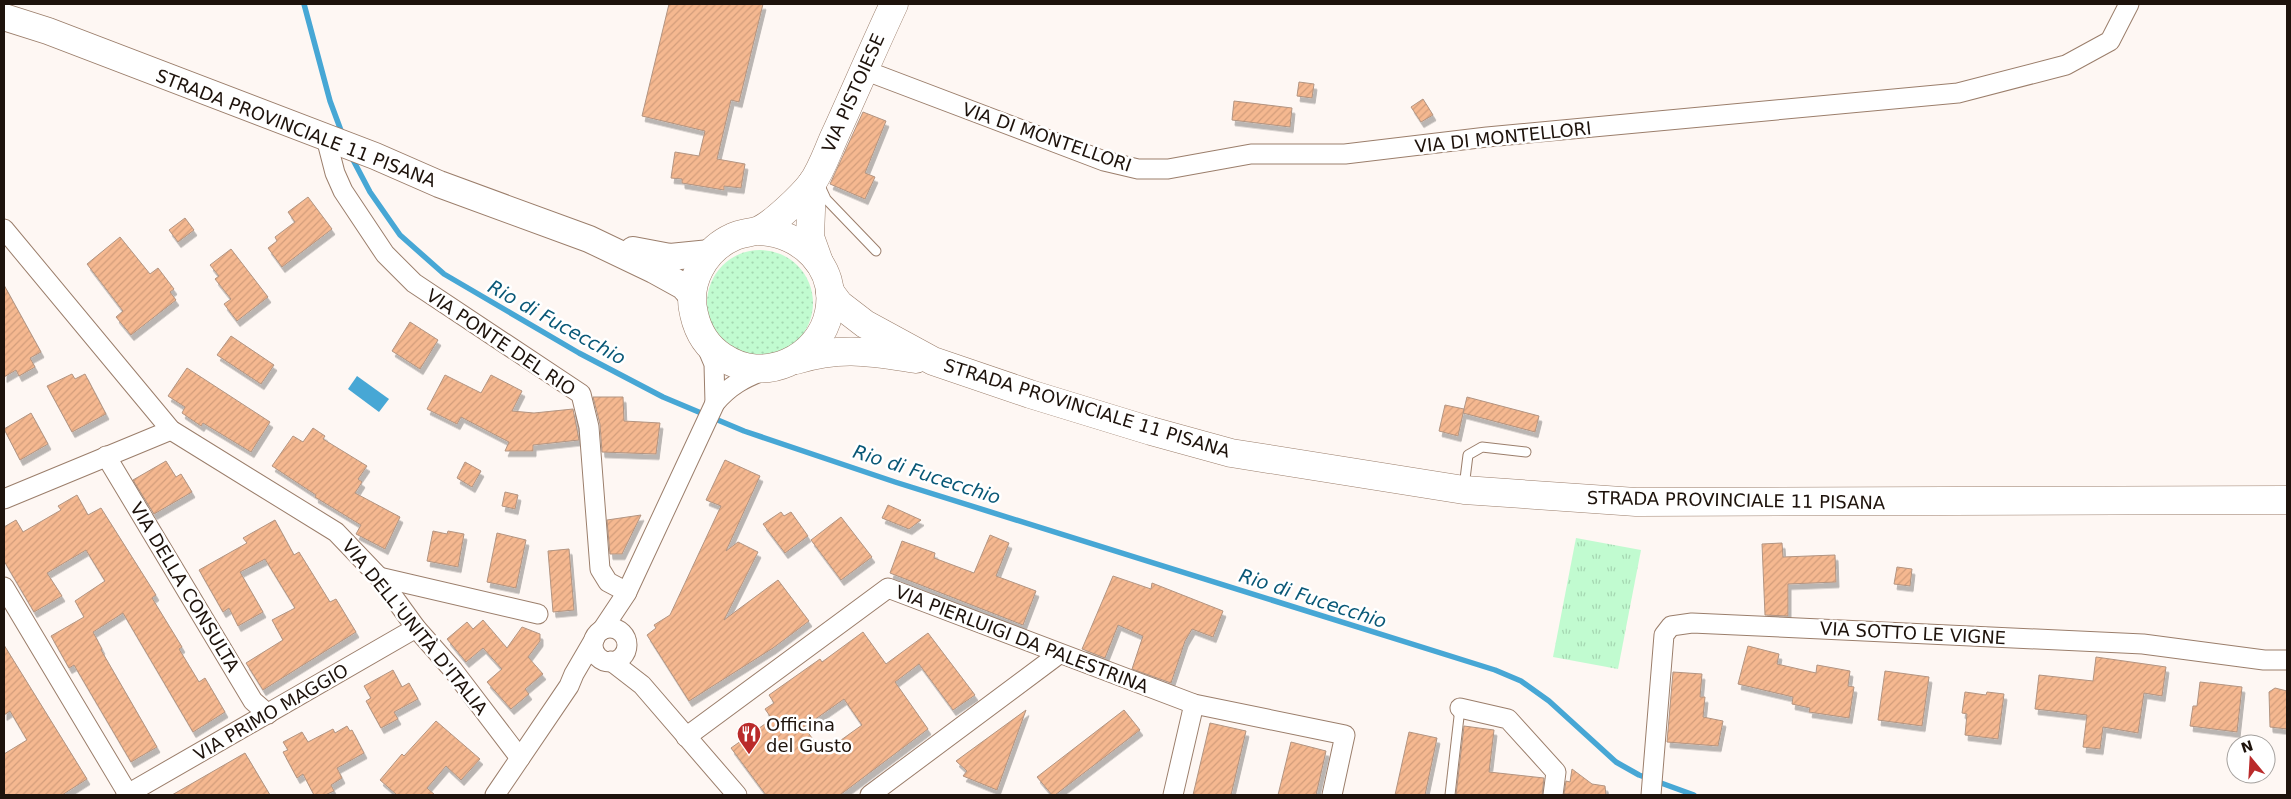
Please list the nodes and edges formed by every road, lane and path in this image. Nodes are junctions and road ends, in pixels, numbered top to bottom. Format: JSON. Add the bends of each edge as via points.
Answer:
{"nodes":[{"id":1,"x":894,"y":4,"type":"edge"},
{"id":2,"x":2129,"y":4,"type":"edge"},
{"id":3,"x":4,"y":17,"type":"edge"},
{"id":4,"x":864,"y":70,"type":"junction"},
{"id":5,"x":318,"y":135,"type":"junction"},
{"id":6,"x":814,"y":180,"type":"junction"},
{"id":7,"x":4,"y":229,"type":"edge"},
{"id":8,"x":758,"y":231,"type":"junction"},
{"id":9,"x":589,"y":239,"type":"junction"},
{"id":10,"x":876,"y":251,"type":"dead end"},
{"id":11,"x":710,"y":253,"type":"junction"},
{"id":12,"x":820,"y":263,"type":"junction"},
{"id":13,"x":830,"y":292,"type":"junction"},
{"id":14,"x":692,"y":296,"type":"junction"},
{"id":15,"x":702,"y":337,"type":"junction"},
{"id":16,"x":933,"y":361,"type":"junction"},
{"id":17,"x":781,"y":365,"type":"junction"},
{"id":18,"x":715,"y":403,"type":"junction"},
{"id":19,"x":171,"y":430,"type":"junction"},
{"id":20,"x":1526,"y":452,"type":"dead end"},
{"id":21,"x":106,"y":456,"type":"junction"},
{"id":22,"x":1464,"y":490,"type":"junction"},
{"id":23,"x":4,"y":499,"type":"edge"},
{"id":24,"x":2287,"y":500,"type":"edge"},
{"id":25,"x":379,"y":577,"type":"junction"},
{"id":26,"x":4,"y":587,"type":"edge"},
{"id":27,"x":627,"y":593,"type":"junction"},
{"id":28,"x":538,"y":614,"type":"dead end"},
{"id":29,"x":416,"y":628,"type":"junction"},
{"id":30,"x":598,"y":634,"type":"junction"},
{"id":31,"x":627,"y":644,"type":"junction"},
{"id":32,"x":1059,"y":654,"type":"junction"},
{"id":33,"x":2287,"y":660,"type":"edge"},
{"id":34,"x":609,"y":661,"type":"junction"},
{"id":35,"x":642,"y":685,"type":"junction"},
{"id":36,"x":569,"y":686,"type":"junction"},
{"id":37,"x":1194,"y":704,"type":"junction"},
{"id":38,"x":1460,"y":708,"type":"joint"},
{"id":39,"x":268,"y":714,"type":"junction"},
{"id":40,"x":686,"y":737,"type":"junction"},
{"id":41,"x":520,"y":758,"type":"junction"},
{"id":42,"x":1653,"y":778,"type":"edge"},
{"id":43,"x":127,"y":795,"type":"edge"},
{"id":44,"x":495,"y":795,"type":"edge"},
{"id":45,"x":737,"y":795,"type":"edge"},
{"id":46,"x":870,"y":795,"type":"edge"},
{"id":47,"x":1174,"y":795,"type":"edge"},
{"id":48,"x":1332,"y":795,"type":"edge"},
{"id":49,"x":1450,"y":795,"type":"edge"},
{"id":50,"x":1553,"y":795,"type":"edge"}],
"edges":[{"from":1,"to":4,"type":"main road","name":"VIA PISTOIESE"},
{"from":2,"to":4,"type":"street","name":"VIA DI MONTELLORI","via":[[2110,41],[2066,65],[1958,93],[1496,136],[1345,154],[1252,154],[1168,169],[1138,169],[1104,161]]},
{"from":3,"to":5,"type":"main road","name":"STRADA PROVINCIALE 11 PISANA"},
{"from":4,"to":6,"type":"main road","name":"VIA PISTOIESE"},
{"from":5,"to":9,"type":"main road","name":"STRADA PROVINCIALE 11 PISANA"},
{"from":5,"to":27,"type":"street","name":"VIA PONTE DEL RIO","via":[[343,191],[385,254],[414,283],[581,394],[589,427],[600,569],[608,582]]},
{"from":6,"to":8,"type":"main road","name":"VIA PISTOIESE","via":[[774,221]]},
{"from":6,"to":10,"type":"lane","via":[[826,199]]},
{"from":6,"to":12,"type":"main road","name":"VIA PISTOIESE","via":[[810,236]]},
{"from":7,"to":19,"type":"street","name":"VIA DELL'UNITÀ D'ITALIA"},
{"from":8,"to":11,"type":"main road","via":[[732,237]]},
{"from":8,"to":12,"type":"main road","via":[[793,238]]},
{"from":9,"to":11,"type":"main road","name":"STRADA PROVINCIALE 11 PISANA","via":[[670,258]]},
{"from":9,"to":14,"type":"main road","name":"STRADA PROVINCIALE 11 PISANA","via":[[684,286]]},
{"from":11,"to":14,"type":"main road","via":[[698,273]]},
{"from":12,"to":13,"type":"main road"},
{"from":13,"to":16,"type":"main road","name":"STRADA PROVINCIALE 11 PISANA","via":[[839,304],[865,324]]},
{"from":13,"to":17,"type":"main road","via":[[829,313],[822,332],[809,349]]},
{"from":14,"to":15,"type":"main road"},
{"from":15,"to":17,"type":"main road","via":[[732,362],[751,368]]},
{"from":15,"to":18,"type":"street","via":[[714,364]]},
{"from":16,"to":17,"type":"main road","name":"STRADA PROVINCIALE 11 PISANA","via":[[841,350],[821,352]]},
{"from":16,"to":22,"type":"main road","name":"STRADA PROVINCIALE 11 PISANA","via":[[1030,394],[1230,453]]},
{"from":17,"to":18,"type":"street","via":[[744,378],[727,389]]},
{"from":18,"to":27,"type":"street"},
{"from":19,"to":21,"type":"street"},
{"from":19,"to":25,"type":"street","name":"VIA DELL'UNITÀ D'ITALIA","via":[[336,532]]},
{"from":20,"to":22,"type":"lane","via":[[1482,447],[1468,455]]},
{"from":21,"to":23,"type":"street"},
{"from":21,"to":39,"type":"street","name":"VIA DELLA CONSULTA","via":[[253,701]]},
{"from":22,"to":24,"type":"main road","name":"STRADA PROVINCIALE 11 PISANA","via":[[1636,502]]},
{"from":25,"to":28,"type":"street"},
{"from":25,"to":29,"type":"street","name":"VIA DELL'UNITÀ D'ITALIA"},
{"from":26,"to":43,"type":"street"},
{"from":27,"to":30,"type":"street"},
{"from":27,"to":31,"type":"street"},
{"from":29,"to":39,"type":"street","name":"VIA PRIMO MAGGIO"},
{"from":29,"to":41,"type":"street","name":"VIA DELL'UNITÀ D'ITALIA","via":[[453,670]]},
{"from":30,"to":31,"type":"street","via":[[606,628],[617,629],[625,636]]},
{"from":30,"to":34,"type":"street","via":[[595,653]]},
{"from":30,"to":36,"type":"street"},
{"from":31,"to":34,"type":"street","via":[[621,657]]},
{"from":31,"to":35,"type":"street","via":[[628,657]]},
{"from":32,"to":37,"type":"street","name":"VIA PIERLUIGI DA PALESTRINA"},
{"from":32,"to":40,"type":"street","name":"VIA PIERLUIGI DA PALESTRINA","via":[[888,588]]},
{"from":32,"to":46,"type":"street"},
{"from":33,"to":42,"type":"street","name":"VIA SOTTO LE VIGNE","via":[[2264,660],[2143,644],[1692,623],[1671,626],[1664,635]]},
{"from":34,"to":35,"type":"street"},
{"from":34,"to":36,"type":"street"},
{"from":35,"to":40,"type":"street"},
{"from":36,"to":41,"type":"street"},
{"from":37,"to":47,"type":"street"},
{"from":37,"to":48,"type":"street","name":"VIA PIERLUIGI DA PALESTRINA","via":[[1345,735]]},
{"from":38,"to":49,"type":"lane"},
{"from":38,"to":50,"type":"street","via":[[1508,719],[1556,772]]},
{"from":39,"to":43,"type":"street","name":"VIA PRIMO MAGGIO"},
{"from":40,"to":45,"type":"street"},
{"from":41,"to":44,"type":"street"}]}
